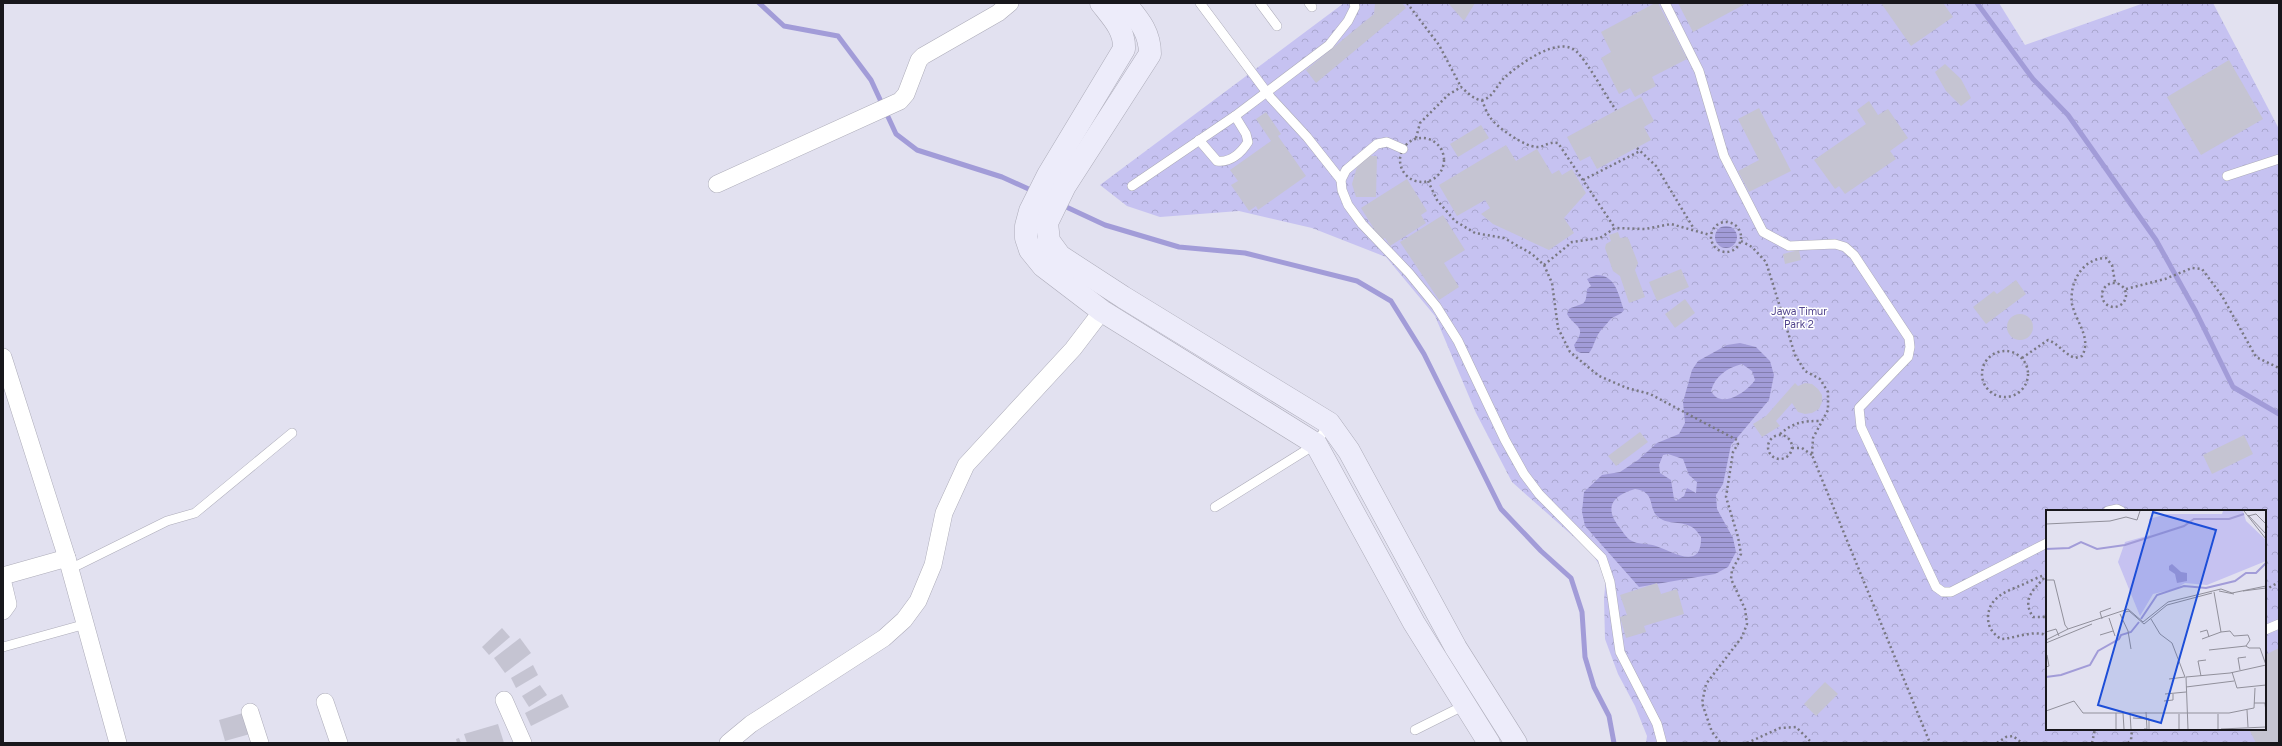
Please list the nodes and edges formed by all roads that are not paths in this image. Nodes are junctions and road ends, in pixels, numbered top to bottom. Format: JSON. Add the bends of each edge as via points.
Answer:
{"nodes":[{"id":1,"x":1010,"y":3,"type":"edge"},
{"id":2,"x":1101,"y":3,"type":"edge"},
{"id":3,"x":1125,"y":3,"type":"edge"},
{"id":4,"x":1200,"y":3,"type":"edge"},
{"id":5,"x":1260,"y":3,"type":"edge"},
{"id":6,"x":1354,"y":3,"type":"edge"},
{"id":7,"x":1665,"y":3,"type":"edge"},
{"id":8,"x":1277,"y":26,"type":"dead end"},
{"id":9,"x":1267,"y":91,"type":"junction"},
{"id":10,"x":1235,"y":116,"type":"junction"},
{"id":11,"x":1199,"y":140,"type":"junction"},
{"id":12,"x":1403,"y":149,"type":"road end"},
{"id":13,"x":2279,"y":159,"type":"edge"},
{"id":14,"x":2227,"y":176,"type":"dead end"},
{"id":15,"x":1341,"y":180,"type":"junction"},
{"id":16,"x":1056,"y":181,"type":"junction"},
{"id":17,"x":717,"y":184,"type":"dead end"},
{"id":18,"x":1132,"y":186,"type":"dead end"},
{"id":19,"x":1038,"y":217,"type":"junction"},
{"id":20,"x":1102,"y":311,"type":"junction"},
{"id":21,"x":3,"y":357,"type":"edge"},
{"id":22,"x":6,"y":378,"type":"edge"},
{"id":23,"x":1329,"y":423,"type":"junction"},
{"id":24,"x":292,"y":433,"type":"dead end"},
{"id":25,"x":1316,"y":444,"type":"junction"},
{"id":26,"x":1215,"y":507,"type":"dead end"},
{"id":27,"x":2046,"y":544,"type":"edge"},
{"id":28,"x":69,"y":563,"type":"junction"},
{"id":29,"x":3,"y":576,"type":"edge"},
{"id":30,"x":3,"y":583,"type":"edge"},
{"id":31,"x":3,"y":611,"type":"edge"},
{"id":32,"x":86,"y":624,"type":"junction"},
{"id":33,"x":2279,"y":624,"type":"edge"},
{"id":34,"x":2266,"y":630,"type":"edge"},
{"id":35,"x":3,"y":648,"type":"edge"},
{"id":36,"x":504,"y":700,"type":"dead end"},
{"id":37,"x":326,"y":702,"type":"dead end"},
{"id":38,"x":1465,"y":705,"type":"junction"},
{"id":39,"x":250,"y":712,"type":"dead end"},
{"id":40,"x":1415,"y":730,"type":"dead end"},
{"id":41,"x":118,"y":743,"type":"edge"},
{"id":42,"x":260,"y":743,"type":"edge"},
{"id":43,"x":340,"y":743,"type":"edge"},
{"id":44,"x":523,"y":743,"type":"edge"},
{"id":45,"x":728,"y":743,"type":"edge"},
{"id":46,"x":1489,"y":743,"type":"edge"},
{"id":47,"x":1516,"y":743,"type":"edge"},
{"id":48,"x":1662,"y":743,"type":"edge"}],
"edges":[{"from":1,"to":17,"type":"street","via":[[998,13],[923,56],[919,60],[906,94],[900,101]]},
{"from":2,"to":16,"type":"street","via":[[1123,35],[1124,49]]},
{"from":3,"to":16,"type":"street","via":[[1144,26],[1150,54]]},
{"from":4,"to":9,"type":"lane"},
{"from":5,"to":8,"type":"lane"},
{"from":6,"to":9,"type":"lane","via":[[1355,8],[1348,21],[1329,45]]},
{"from":7,"to":27,"type":"lane","via":[[1698,71],[1724,156],[1763,232],[1789,246],[1835,244],[1845,247],[1854,255],[1909,338],[1908,357],[1859,408],[1858,414],[1860,427],[1936,587],[1943,592],[1951,592]]},
{"from":9,"to":10,"type":"lane"},
{"from":9,"to":15,"type":"lane"},
{"from":10,"to":11,"type":"lane"},
{"from":10,"to":11,"type":"lane","via":[[1248,142],[1231,159],[1217,161]]},
{"from":11,"to":18,"type":"lane"},
{"from":12,"to":15,"type":"lane","via":[[1387,142],[1377,144],[1346,170]]},
{"from":13,"to":14,"type":"lane"},
{"from":15,"to":48,"type":"lane","via":[[1348,205],[1362,224],[1410,273],[1436,306],[1458,341],[1524,474],[1539,494],[1602,558],[1610,582],[1620,652],[1657,724]]},
{"from":16,"to":19,"type":"street"},
{"from":19,"to":20,"type":"street","via":[[1026,226],[1026,238],[1037,261]]},
{"from":19,"to":23,"type":"street","via":[[1049,241],[1060,256],[1122,297]]},
{"from":20,"to":25,"type":"street"},
{"from":20,"to":45,"type":"street","via":[[1074,349],[966,465],[944,512],[933,566],[918,600],[904,620],[884,638],[751,724]]},
{"from":21,"to":22,"type":"street"},
{"from":22,"to":28,"type":"street"},
{"from":23,"to":25,"type":"lane"},
{"from":23,"to":47,"type":"street","via":[[1349,451],[1456,648]]},
{"from":24,"to":28,"type":"lane","via":[[195,513],[168,521]]},
{"from":25,"to":26,"type":"lane"},
{"from":25,"to":38,"type":"street","via":[[1414,623]]},
{"from":28,"to":29,"type":"street"},
{"from":28,"to":32,"type":"street"},
{"from":30,"to":31,"type":"street","via":[[8,604]]},
{"from":32,"to":35,"type":"lane"},
{"from":32,"to":41,"type":"street"},
{"from":33,"to":34,"type":"lane"},
{"from":36,"to":44,"type":"street"},
{"from":37,"to":43,"type":"street"},
{"from":38,"to":40,"type":"lane"},
{"from":38,"to":46,"type":"street"},
{"from":39,"to":42,"type":"street"}]}
